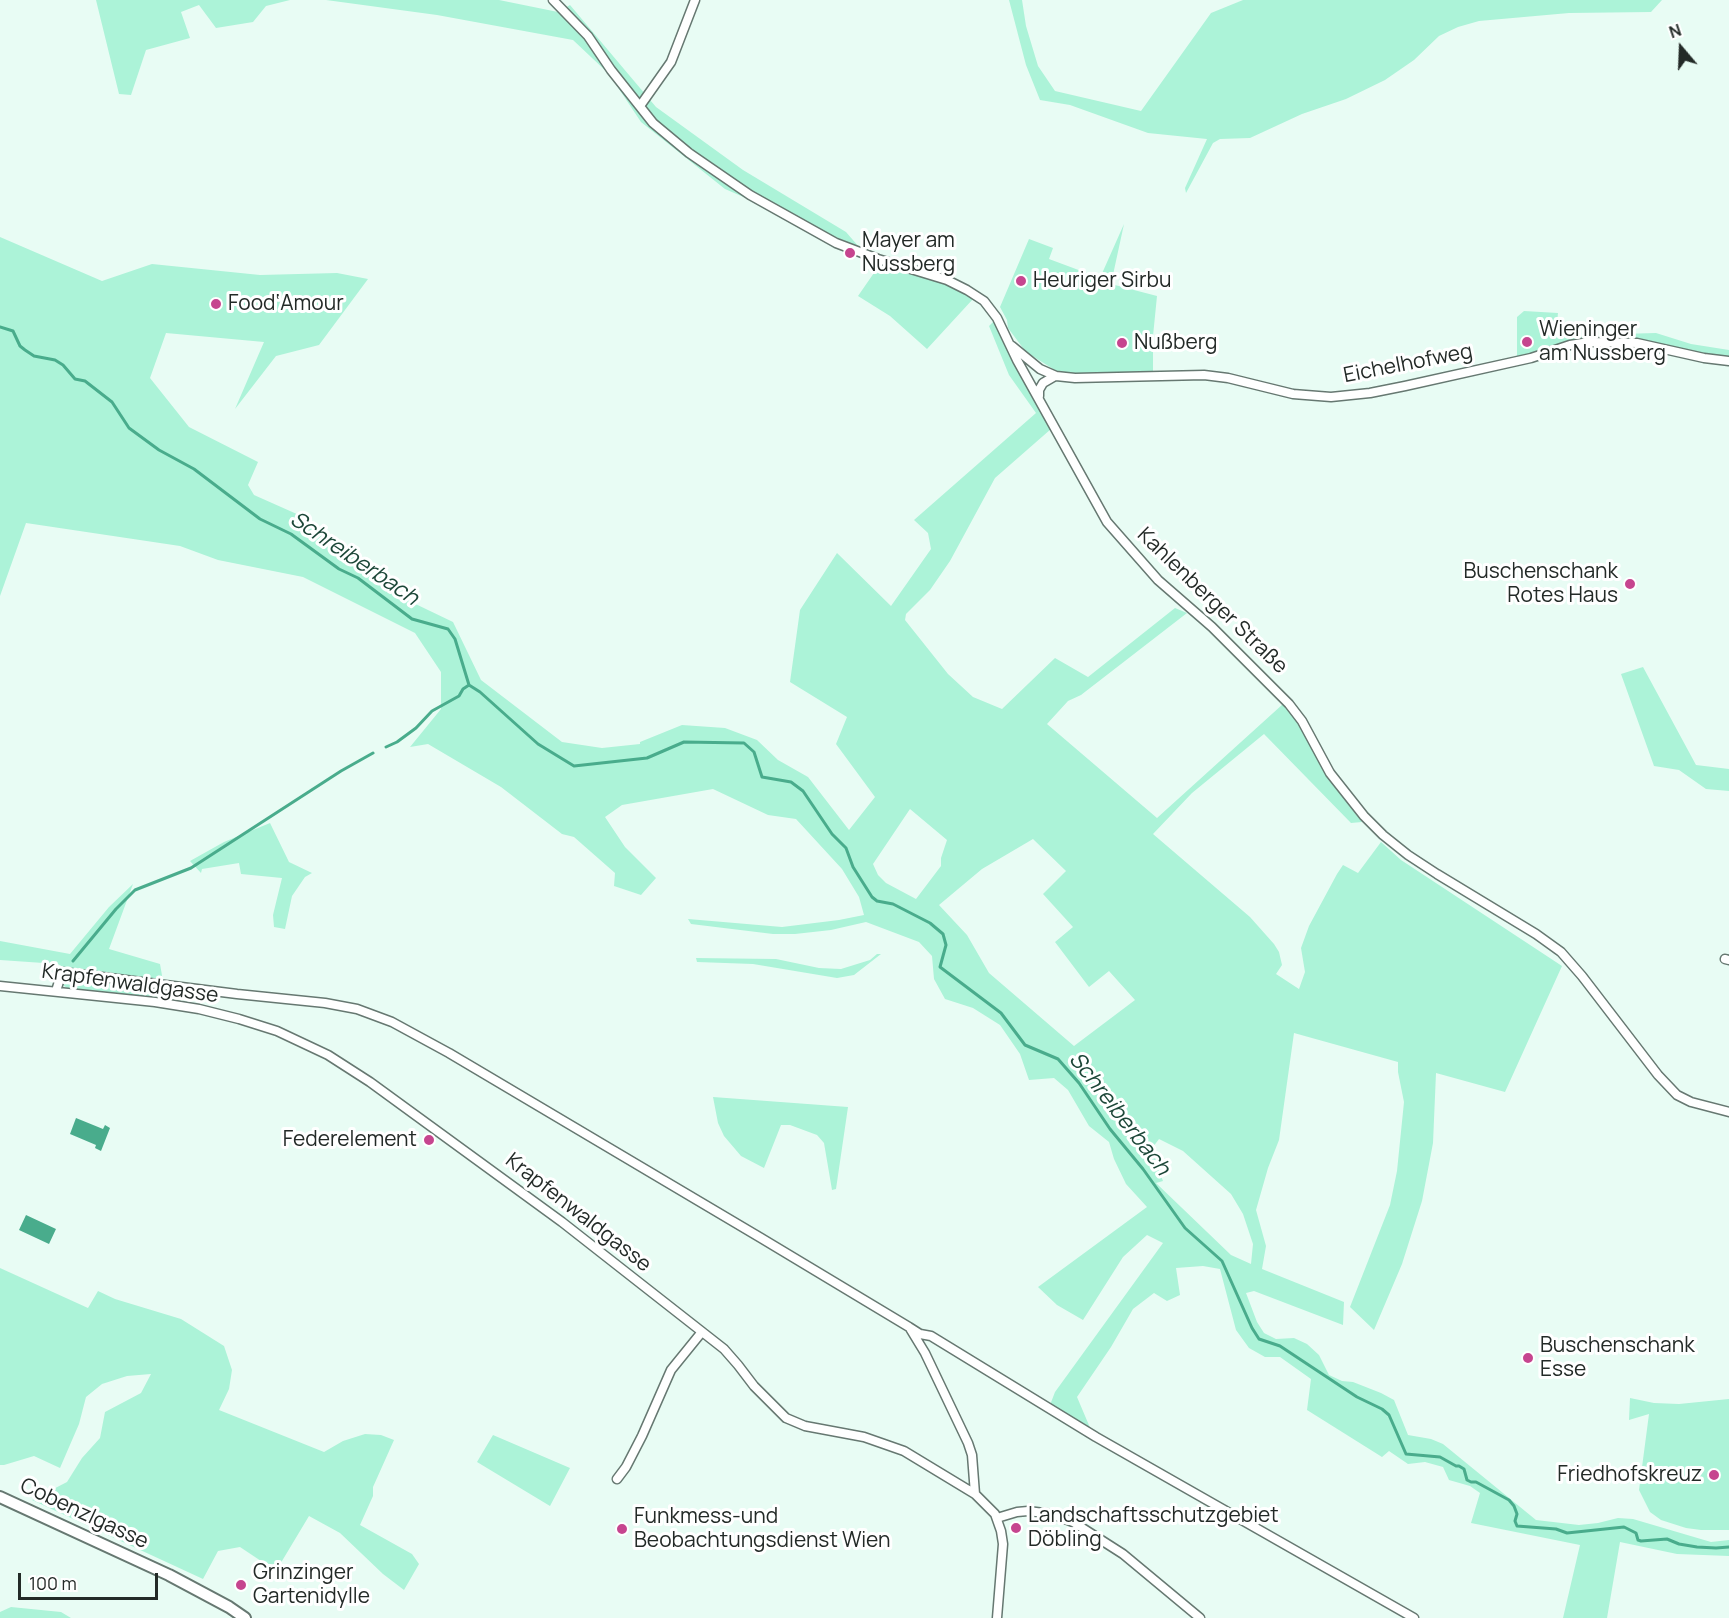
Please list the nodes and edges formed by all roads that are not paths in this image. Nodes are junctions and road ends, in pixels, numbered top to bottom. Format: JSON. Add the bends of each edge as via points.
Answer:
{"nodes":[{"id":1,"x":553,"y":0,"type":"edge"},
{"id":2,"x":695,"y":0,"type":"edge"},
{"id":3,"x":640,"y":106,"type":"junction"},
{"id":4,"x":1009,"y":344,"type":"junction"},
{"id":5,"x":1729,"y":361,"type":"edge"},
{"id":6,"x":1056,"y":376,"type":"junction"},
{"id":7,"x":1039,"y":398,"type":"junction"},
{"id":8,"x":0,"y":986,"type":"edge"},
{"id":9,"x":56,"y":991,"type":"junction"},
{"id":10,"x":1729,"y":1112,"type":"edge"},
{"id":11,"x":909,"y":1328,"type":"junction"},
{"id":12,"x":701,"y":1333,"type":"junction"},
{"id":13,"x":617,"y":1479,"type":"dead end"},
{"id":14,"x":975,"y":1494,"type":"junction"},
{"id":15,"x":0,"y":1497,"type":"edge"},
{"id":16,"x":997,"y":1518,"type":"junction"},
{"id":17,"x":246,"y":1618,"type":"edge"},
{"id":18,"x":997,"y":1618,"type":"edge"},
{"id":19,"x":1200,"y":1618,"type":"edge"},
{"id":20,"x":1414,"y":1618,"type":"edge"}],
"edges":[{"from":1,"to":3,"type":"street","name":"Kahlenberger Straße","via":[[588,36]]},
{"from":2,"to":3,"type":"street","via":[[671,62]]},
{"from":3,"to":4,"type":"street","name":"Kahlenberger Straße","via":[[680,147],[782,214],[836,243],[967,290],[993,312]]},
{"from":4,"to":6,"type":"street","name":"Eichelhofweg","via":[[1040,369]]},
{"from":4,"to":7,"type":"street","name":"Kahlenberger Straße"},
{"from":5,"to":6,"type":"street","name":"Eichelhofweg","via":[[1637,343],[1589,342],[1389,390],[1331,397],[1293,394],[1204,375]]},
{"from":6,"to":7,"type":"street","via":[[1043,383]]},
{"from":7,"to":10,"type":"street","name":"Kahlenberger Straße","via":[[1107,522],[1158,580],[1289,704],[1330,773],[1372,825],[1437,874],[1561,952],[1677,1095]]},
{"from":8,"to":9,"type":"street","name":"Krapfenwaldgasse"},
{"from":9,"to":11,"type":"street","via":[[62,972],[325,1003],[382,1018],[459,1059]]},
{"from":9,"to":12,"type":"street","name":"Krapfenwaldgasse","via":[[199,1009],[258,1025],[315,1048],[484,1163]]},
{"from":11,"to":14,"type":"street","via":[[966,1437]]},
{"from":11,"to":20,"type":"street","via":[[931,1336],[1096,1437]]},
{"from":12,"to":13,"type":"street","via":[[671,1370],[642,1436]]},
{"from":12,"to":14,"type":"street","name":"Krapfenwaldgasse","via":[[731,1357],[786,1418],[896,1448]]},
{"from":14,"to":16,"type":"street","name":"Krapfenwaldgasse"},
{"from":15,"to":17,"type":"street","name":"Cobenzlgasse","via":[[169,1575]]},
{"from":16,"to":18,"type":"street","via":[[1003,1544]]},
{"from":16,"to":19,"type":"street","via":[[1028,1511],[1072,1522],[1123,1554]]}]}
